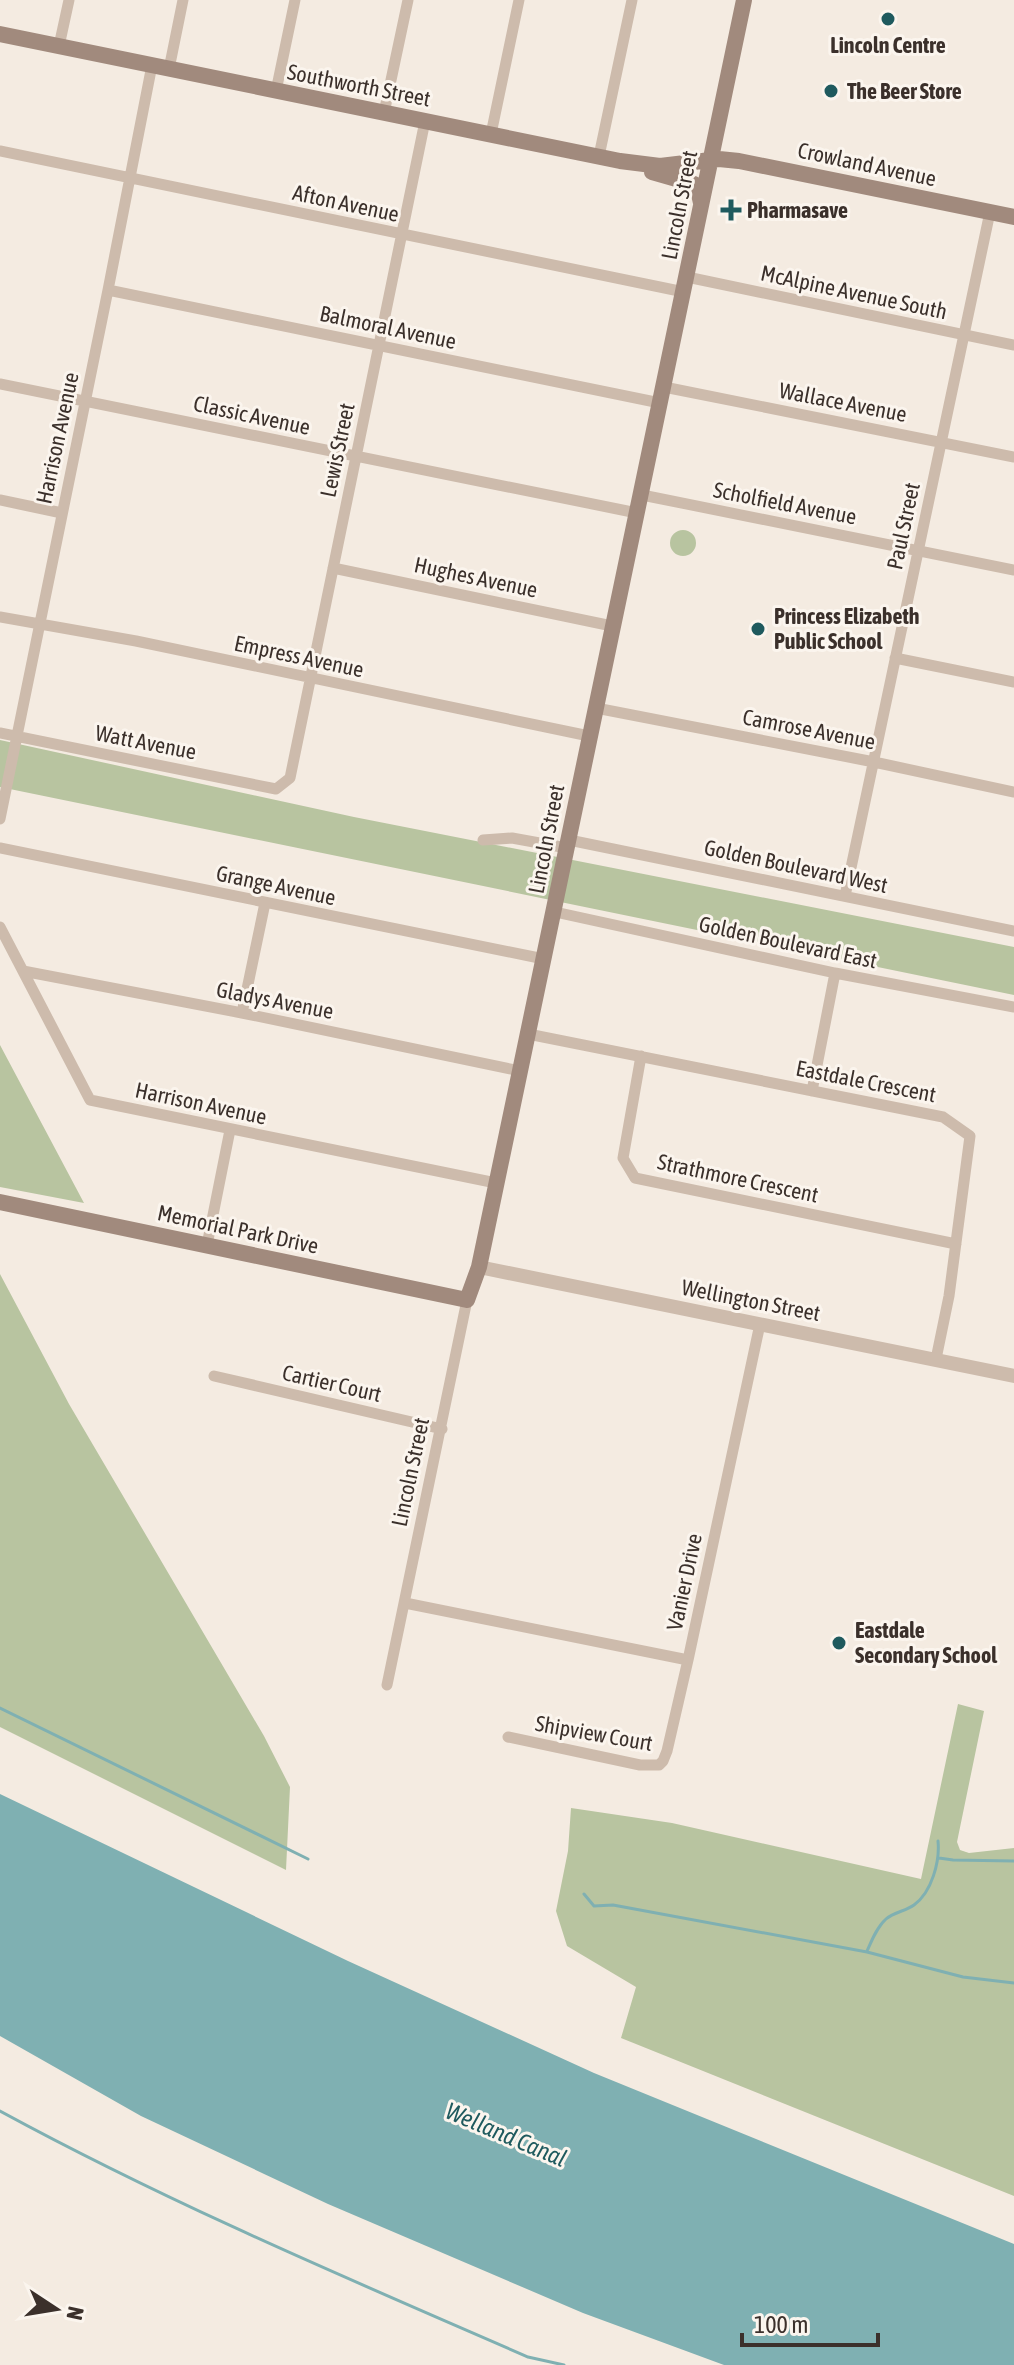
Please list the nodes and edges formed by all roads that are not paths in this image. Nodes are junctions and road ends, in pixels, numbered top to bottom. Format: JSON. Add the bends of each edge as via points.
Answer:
{"nodes":[{"id":1,"x":69,"y":0,"type":"edge"},
{"id":2,"x":183,"y":0,"type":"edge"},
{"id":3,"x":295,"y":0,"type":"edge"},
{"id":4,"x":408,"y":0,"type":"edge"},
{"id":5,"x":519,"y":0,"type":"edge"},
{"id":6,"x":632,"y":0,"type":"edge"},
{"id":7,"x":744,"y":0,"type":"edge"},
{"id":8,"x":0,"y":34,"type":"edge"},
{"id":9,"x":59,"y":46,"type":"junction"},
{"id":10,"x":160,"y":67,"type":"junction"},
{"id":11,"x":276,"y":91,"type":"junction"},
{"id":12,"x":721,"y":112,"type":"junction"},
{"id":13,"x":384,"y":113,"type":"junction"},
{"id":14,"x":425,"y":121,"type":"junction"},
{"id":15,"x":491,"y":134,"type":"junction"},
{"id":16,"x":0,"y":151,"type":"edge"},
{"id":17,"x":599,"y":156,"type":"junction"},
{"id":18,"x":710,"y":160,"type":"junction"},
{"id":19,"x":620,"y":161,"type":"junction"},
{"id":20,"x":776,"y":167,"type":"junction"},
{"id":21,"x":130,"y":178,"type":"junction"},
{"id":22,"x":701,"y":207,"type":"junction"},
{"id":23,"x":990,"y":212,"type":"junction"},
{"id":24,"x":1014,"y":217,"type":"edge"},
{"id":25,"x":401,"y":235,"type":"junction"},
{"id":26,"x":686,"y":285,"type":"junction"},
{"id":27,"x":108,"y":290,"type":"junction"},
{"id":28,"x":964,"y":335,"type":"junction"},
{"id":29,"x":1014,"y":345,"type":"edge"},
{"id":30,"x":379,"y":346,"type":"junction"},
{"id":31,"x":0,"y":384,"type":"edge"},
{"id":32,"x":662,"y":395,"type":"junction"},
{"id":33,"x":84,"y":401,"type":"junction"},
{"id":34,"x":942,"y":443,"type":"junction"},
{"id":35,"x":1014,"y":457,"type":"edge"},
{"id":36,"x":356,"y":458,"type":"junction"},
{"id":37,"x":642,"y":495,"type":"junction"},
{"id":38,"x":0,"y":500,"type":"edge"},
{"id":39,"x":62,"y":513,"type":"junction"},
{"id":40,"x":637,"y":513,"type":"junction"},
{"id":41,"x":918,"y":550,"type":"junction"},
{"id":42,"x":333,"y":568,"type":"junction"},
{"id":43,"x":1014,"y":570,"type":"edge"},
{"id":44,"x":0,"y":617,"type":"edge"},
{"id":45,"x":39,"y":625,"type":"junction"},
{"id":46,"x":612,"y":626,"type":"junction"},
{"id":47,"x":895,"y":658,"type":"junction"},
{"id":48,"x":311,"y":679,"type":"junction"},
{"id":49,"x":1014,"y":682,"type":"edge"},
{"id":50,"x":596,"y":708,"type":"junction"},
{"id":51,"x":0,"y":733,"type":"edge"},
{"id":52,"x":16,"y":736,"type":"junction"},
{"id":53,"x":589,"y":736,"type":"junction"},
{"id":54,"x":874,"y":762,"type":"junction"},
{"id":55,"x":284,"y":784,"type":"joint"},
{"id":56,"x":1014,"y":792,"type":"edge"},
{"id":57,"x":0,"y":819,"type":"edge"},
{"id":58,"x":483,"y":840,"type":"dead end"},
{"id":59,"x":568,"y":844,"type":"junction"},
{"id":60,"x":0,"y":848,"type":"edge"},
{"id":61,"x":845,"y":896,"type":"junction"},
{"id":62,"x":265,"y":903,"type":"junction"},
{"id":63,"x":555,"y":912,"type":"junction"},
{"id":64,"x":0,"y":927,"type":"edge"},
{"id":65,"x":1014,"y":931,"type":"edge"},
{"id":66,"x":544,"y":959,"type":"junction"},
{"id":67,"x":23,"y":971,"type":"junction"},
{"id":68,"x":835,"y":973,"type":"junction"},
{"id":69,"x":1014,"y":1007,"type":"edge"},
{"id":70,"x":242,"y":1013,"type":"junction"},
{"id":71,"x":528,"y":1034,"type":"junction"},
{"id":72,"x":641,"y":1056,"type":"junction"},
{"id":73,"x":520,"y":1071,"type":"junction"},
{"id":74,"x":812,"y":1091,"type":"junction"},
{"id":75,"x":230,"y":1130,"type":"junction"},
{"id":76,"x":496,"y":1183,"type":"junction"},
{"id":77,"x":0,"y":1202,"type":"edge"},
{"id":78,"x":956,"y":1244,"type":"junction"},
{"id":79,"x":207,"y":1245,"type":"junction"},
{"id":80,"x":479,"y":1267,"type":"junction"},
{"id":81,"x":467,"y":1300,"type":"junction"},
{"id":82,"x":760,"y":1324,"type":"junction"},
{"id":83,"x":936,"y":1359,"type":"junction"},
{"id":84,"x":214,"y":1376,"type":"dead end"},
{"id":85,"x":1014,"y":1376,"type":"edge"},
{"id":86,"x":442,"y":1429,"type":"junction"},
{"id":87,"x":405,"y":1603,"type":"junction"},
{"id":88,"x":688,"y":1660,"type":"junction"},
{"id":89,"x":387,"y":1685,"type":"dead end"},
{"id":90,"x":508,"y":1737,"type":"dead end"}],
"edges":[{"from":1,"to":9,"type":"street"},
{"from":2,"to":10,"type":"street","name":"Harrison Avenue"},
{"from":3,"to":11,"type":"street"},
{"from":4,"to":13,"type":"street"},
{"from":5,"to":15,"type":"street"},
{"from":6,"to":17,"type":"street"},
{"from":7,"to":12,"type":"main road","name":"Lincoln Street"},
{"from":8,"to":9,"type":"main road","name":"Southworth Street"},
{"from":9,"to":10,"type":"main road","name":"Southworth Street"},
{"from":10,"to":11,"type":"main road","name":"Southworth Street"},
{"from":10,"to":21,"type":"street","name":"Harrison Avenue"},
{"from":11,"to":13,"type":"main road","name":"Southworth Street"},
{"from":12,"to":18,"type":"main road","name":"Lincoln Street"},
{"from":12,"to":20,"type":"main road","via":[[724,147]]},
{"from":13,"to":14,"type":"main road","name":"Southworth Street"},
{"from":14,"to":15,"type":"main road","name":"Southworth Street"},
{"from":14,"to":25,"type":"street","name":"Lewis Street"},
{"from":15,"to":17,"type":"main road","name":"Southworth Street"},
{"from":16,"to":21,"type":"street","name":"Afton Avenue"},
{"from":17,"to":19,"type":"main road","name":"Southworth Street"},
{"from":18,"to":19,"type":"main road","name":"Southworth Street","via":[[660,166]]},
{"from":18,"to":20,"type":"main road","name":"Crowland Avenue"},
{"from":18,"to":22,"type":"main road","name":"Lincoln Street"},
{"from":19,"to":22,"type":"main road","via":[[694,184]]},
{"from":20,"to":23,"type":"main road","name":"Crowland Avenue"},
{"from":21,"to":25,"type":"street","name":"Afton Avenue"},
{"from":21,"to":27,"type":"street","name":"Harrison Avenue"},
{"from":22,"to":26,"type":"main road","name":"Lincoln Street"},
{"from":23,"to":24,"type":"main road","name":"Crowland Avenue"},
{"from":23,"to":28,"type":"street","name":"Paul Street"},
{"from":25,"to":26,"type":"street","name":"Afton Avenue"},
{"from":25,"to":30,"type":"street","name":"Lewis Street"},
{"from":26,"to":28,"type":"street","name":"McAlpine Avenue South"},
{"from":26,"to":32,"type":"main road","name":"Lincoln Street"},
{"from":27,"to":30,"type":"street","name":"Balmoral Avenue"},
{"from":27,"to":33,"type":"street","name":"Harrison Avenue"},
{"from":28,"to":29,"type":"street","name":"McAlpine Avenue South"},
{"from":28,"to":34,"type":"street","name":"Paul Street"},
{"from":30,"to":32,"type":"street","name":"Balmoral Avenue"},
{"from":30,"to":36,"type":"street","name":"Lewis Street"},
{"from":31,"to":33,"type":"street","name":"Classic Avenue"},
{"from":32,"to":34,"type":"street","name":"Wallace Avenue"},
{"from":32,"to":37,"type":"main road","name":"Lincoln Street"},
{"from":33,"to":36,"type":"street","name":"Classic Avenue"},
{"from":33,"to":39,"type":"street","name":"Harrison Avenue"},
{"from":34,"to":35,"type":"street","name":"Wallace Avenue"},
{"from":34,"to":41,"type":"street","name":"Paul Street"},
{"from":36,"to":40,"type":"street","name":"Classic Avenue"},
{"from":36,"to":42,"type":"street","name":"Lewis Street"},
{"from":37,"to":40,"type":"main road","name":"Lincoln Street"},
{"from":37,"to":41,"type":"street","name":"Scholfield Avenue"},
{"from":38,"to":39,"type":"street"},
{"from":39,"to":45,"type":"street","name":"Harrison Avenue"},
{"from":40,"to":46,"type":"main road","name":"Lincoln Street"},
{"from":41,"to":43,"type":"street","name":"Scholfield Avenue"},
{"from":41,"to":47,"type":"street","name":"Paul Street"},
{"from":42,"to":46,"type":"street","name":"Hughes Avenue"},
{"from":42,"to":48,"type":"street","name":"Lewis Street"},
{"from":44,"to":45,"type":"street","name":"Empress Avenue"},
{"from":45,"to":48,"type":"street","name":"Empress Avenue"},
{"from":45,"to":52,"type":"street","name":"Harrison Avenue"},
{"from":46,"to":50,"type":"main road","name":"Lincoln Street"},
{"from":47,"to":49,"type":"street"},
{"from":47,"to":54,"type":"street","name":"Paul Street"},
{"from":48,"to":53,"type":"street","name":"Empress Avenue"},
{"from":48,"to":55,"type":"street","name":"Lewis Street","via":[[290,778]]},
{"from":50,"to":53,"type":"main road","name":"Lincoln Street"},
{"from":50,"to":54,"type":"street","name":"Camrose Avenue"},
{"from":51,"to":52,"type":"street","name":"Watt Avenue"},
{"from":52,"to":55,"type":"street","name":"Watt Avenue","via":[[276,789]]},
{"from":52,"to":57,"type":"street","name":"Harrison Avenue"},
{"from":53,"to":59,"type":"main road","name":"Lincoln Street"},
{"from":54,"to":56,"type":"street","name":"Camrose Avenue"},
{"from":54,"to":61,"type":"street","name":"Paul Street"},
{"from":58,"to":59,"type":"street","name":"Golden Boulevard West"},
{"from":59,"to":61,"type":"street","name":"Golden Boulevard West"},
{"from":59,"to":63,"type":"main road","name":"Lincoln Street"},
{"from":60,"to":62,"type":"street","name":"Grange Avenue"},
{"from":61,"to":65,"type":"street","name":"Golden Boulevard West"},
{"from":62,"to":66,"type":"street","name":"Grange Avenue"},
{"from":62,"to":70,"type":"street"},
{"from":63,"to":66,"type":"main road","name":"Lincoln Street"},
{"from":63,"to":68,"type":"street","name":"Golden Boulevard East"},
{"from":64,"to":67,"type":"street","name":"Harrison Avenue"},
{"from":66,"to":71,"type":"main road","name":"Lincoln Street"},
{"from":67,"to":70,"type":"street","name":"Gladys Avenue"},
{"from":67,"to":75,"type":"street","name":"Harrison Avenue","via":[[90,1100]]},
{"from":68,"to":69,"type":"street","name":"Golden Boulevard East"},
{"from":68,"to":74,"type":"street"},
{"from":70,"to":73,"type":"street","name":"Gladys Avenue"},
{"from":71,"to":72,"type":"street","name":"Eastdale Crescent"},
{"from":71,"to":73,"type":"main road","name":"Lincoln Street"},
{"from":72,"to":74,"type":"street","name":"Eastdale Crescent"},
{"from":72,"to":78,"type":"street","name":"Strathmore Crescent","via":[[623,1158],[635,1178]]},
{"from":73,"to":76,"type":"main road","name":"Lincoln Street"},
{"from":74,"to":78,"type":"street","name":"Eastdale Crescent","via":[[943,1117],[970,1136]]},
{"from":75,"to":76,"type":"street","name":"Harrison Avenue"},
{"from":75,"to":79,"type":"street"},
{"from":76,"to":80,"type":"main road","name":"Lincoln Street"},
{"from":77,"to":79,"type":"main road","name":"Memorial Park Drive"},
{"from":78,"to":83,"type":"street","name":"Eastdale Crescent"},
{"from":79,"to":81,"type":"main road","name":"Memorial Park Drive"},
{"from":80,"to":81,"type":"main road","name":"Lincoln Street"},
{"from":80,"to":82,"type":"street","name":"Wellington Street"},
{"from":81,"to":86,"type":"street","name":"Lincoln Street"},
{"from":82,"to":83,"type":"street","name":"Wellington Street"},
{"from":82,"to":88,"type":"street","name":"Vanier Drive"},
{"from":83,"to":85,"type":"street","name":"Wellington Street"},
{"from":84,"to":86,"type":"street","name":"Cartier Court"},
{"from":86,"to":87,"type":"street","name":"Lincoln Street"},
{"from":87,"to":88,"type":"street","name":"Vanier Drive"},
{"from":87,"to":89,"type":"street","name":"Lincoln Street"},
{"from":88,"to":90,"type":"street","name":"Shipview Court","via":[[659,1765]]}]}
